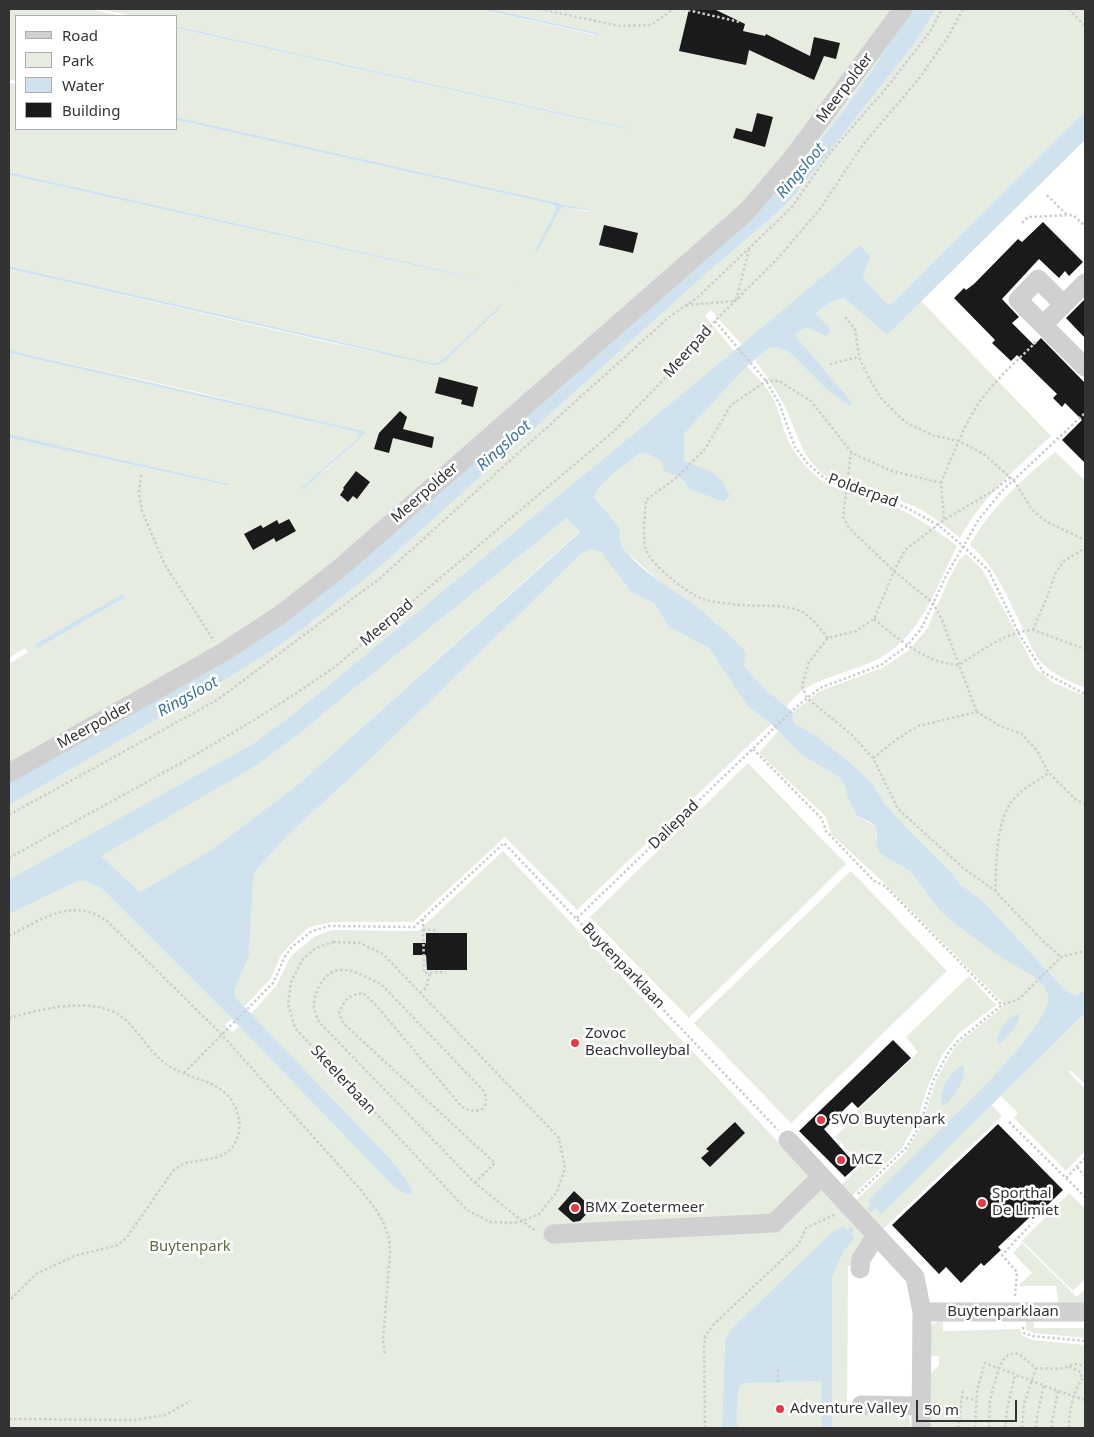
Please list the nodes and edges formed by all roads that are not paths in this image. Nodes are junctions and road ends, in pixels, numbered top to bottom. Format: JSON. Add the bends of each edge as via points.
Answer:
{"nodes":[{"id":1,"x":903,"y":9,"type":"edge"},
{"id":2,"x":1085,"y":283,"type":"edge"},
{"id":3,"x":1063,"y":304,"type":"junction"},
{"id":4,"x":1045,"y":328,"type":"junction"},
{"id":5,"x":1085,"y":367,"type":"edge"},
{"id":6,"x":9,"y":773,"type":"edge"},
{"id":7,"x":788,"y":1140,"type":"road end"},
{"id":8,"x":821,"y":1177,"type":"junction"},
{"id":9,"x":553,"y":1234,"type":"road end"},
{"id":10,"x":876,"y":1236,"type":"junction"},
{"id":11,"x":860,"y":1269,"type":"dead end"},
{"id":12,"x":922,"y":1312,"type":"junction"},
{"id":13,"x":1085,"y":1312,"type":"edge"},
{"id":14,"x":861,"y":1405,"type":"dead end"},
{"id":15,"x":921,"y":1406,"type":"junction"},
{"id":16,"x":921,"y":1428,"type":"edge"}],
"edges":[{"from":1,"to":6,"type":"street","name":"Meerpolder","via":[[790,160],[746,212],[340,568],[280,615],[222,653]]},
{"from":2,"to":3,"type":"street"},
{"from":3,"to":4,"type":"street"},
{"from":3,"to":4,"type":"street","via":[[1038,279],[1018,300]]},
{"from":4,"to":5,"type":"street"},
{"from":7,"to":8,"type":"street"},
{"from":8,"to":9,"type":"street","via":[[774,1223]]},
{"from":8,"to":10,"type":"street"},
{"from":10,"to":11,"type":"street","via":[[861,1259]]},
{"from":10,"to":12,"type":"street","via":[[915,1277]]},
{"from":12,"to":13,"type":"street","name":"Buytenparklaan"},
{"from":12,"to":15,"type":"street"},
{"from":14,"to":15,"type":"street"},
{"from":15,"to":16,"type":"street"}]}
